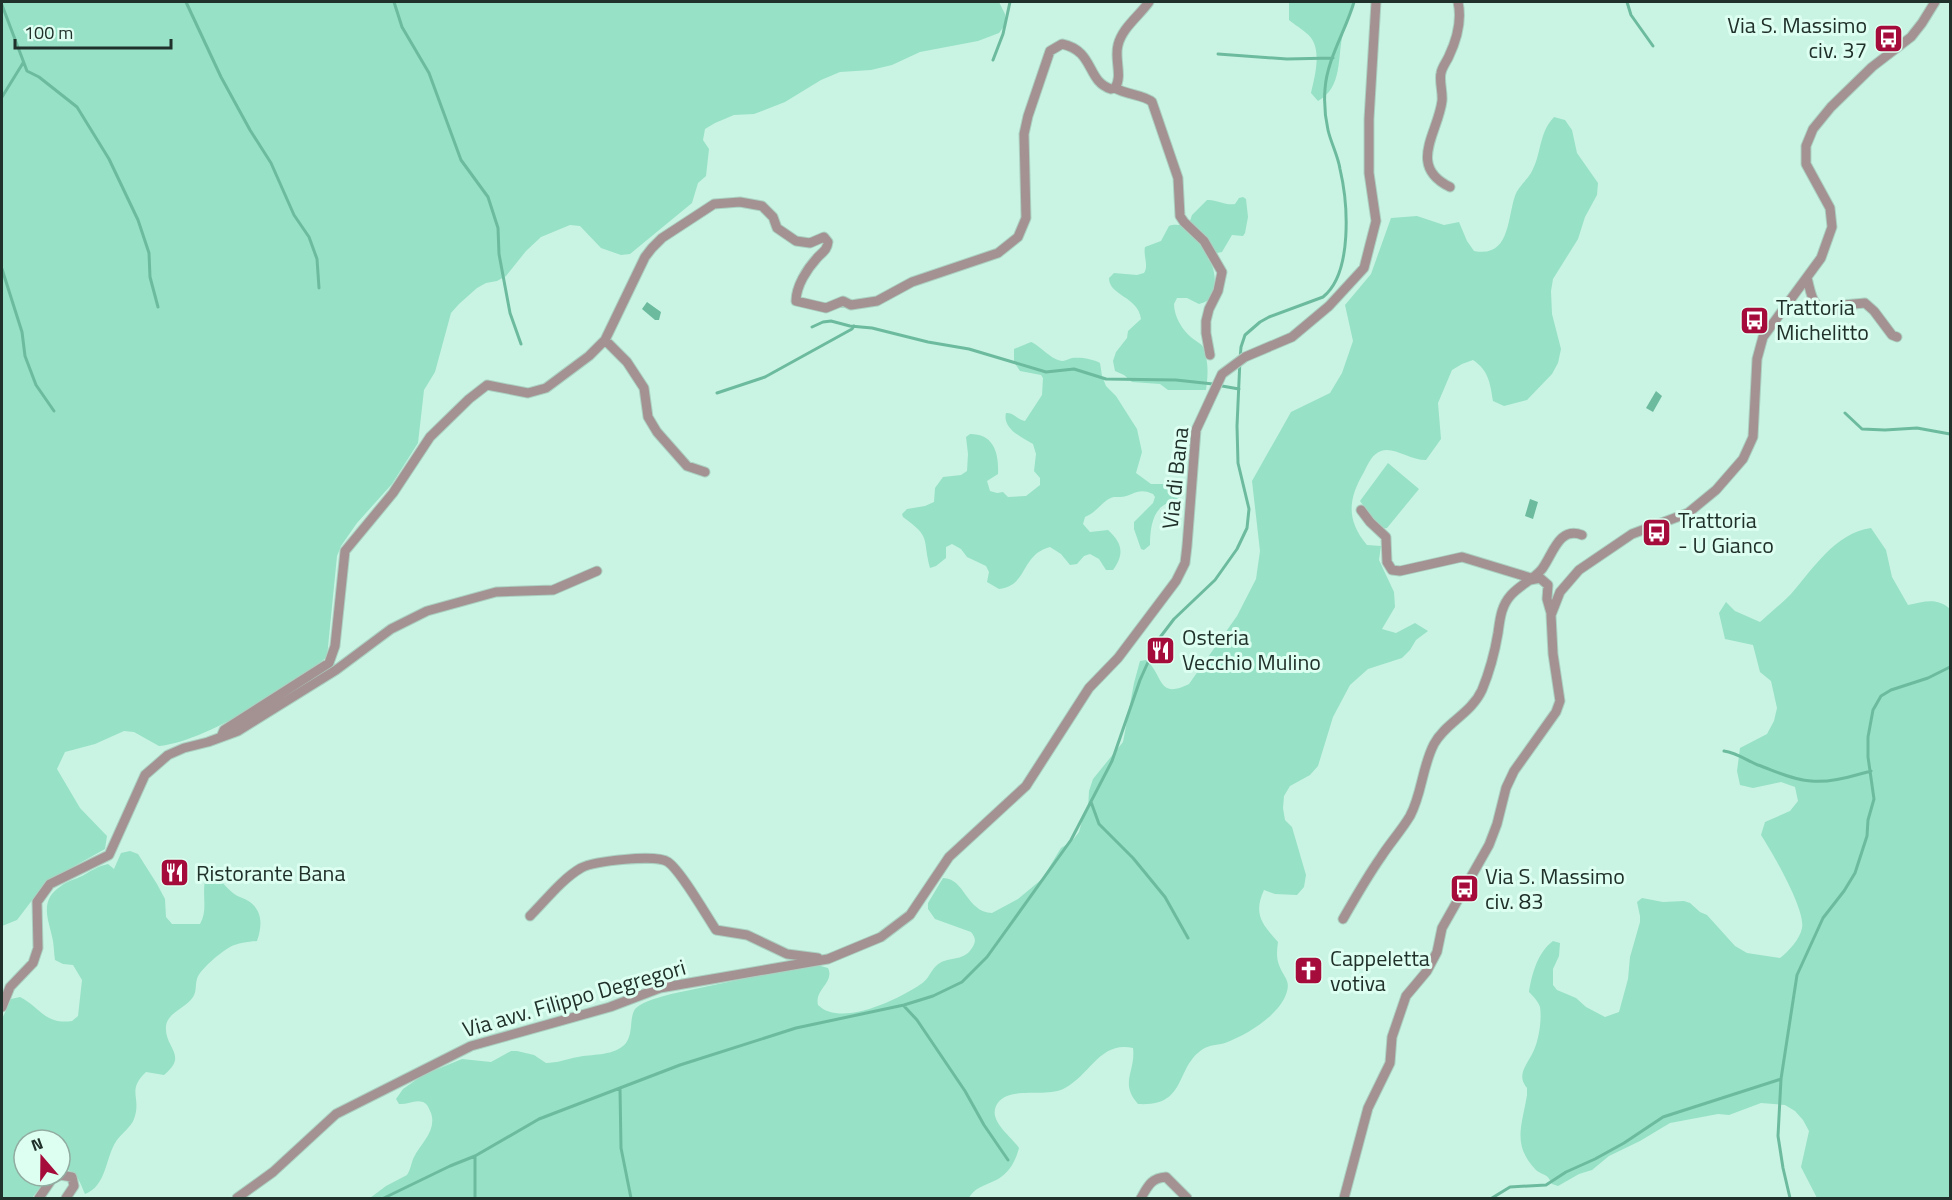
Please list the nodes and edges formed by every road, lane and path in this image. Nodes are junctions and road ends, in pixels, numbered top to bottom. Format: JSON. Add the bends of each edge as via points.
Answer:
{"nodes":[{"id":1,"x":1149,"y":2,"type":"edge"},
{"id":2,"x":1376,"y":2,"type":"edge"},
{"id":3,"x":1458,"y":2,"type":"edge"},
{"id":4,"x":1935,"y":2,"type":"edge"},
{"id":5,"x":1115,"y":88,"type":"junction"},
{"id":6,"x":1450,"y":187,"type":"dead end"},
{"id":7,"x":1807,"y":278,"type":"junction"},
{"id":8,"x":1898,"y":337,"type":"dead end"},
{"id":9,"x":605,"y":340,"type":"junction"},
{"id":10,"x":1210,"y":355,"type":"dead end"},
{"id":11,"x":705,"y":472,"type":"dead end"},
{"id":12,"x":1361,"y":510,"type":"dead end"},
{"id":13,"x":1582,"y":535,"type":"dead end"},
{"id":14,"x":597,"y":571,"type":"dead end"},
{"id":15,"x":1529,"y":580,"type":"junction"},
{"id":16,"x":1551,"y":615,"type":"junction"},
{"id":17,"x":1118,"y":658,"type":"joint"},
{"id":18,"x":221,"y":737,"type":"junction"},
{"id":19,"x":530,"y":916,"type":"dead end"},
{"id":20,"x":1343,"y":919,"type":"dead end"},
{"id":21,"x":828,"y":959,"type":"junction"},
{"id":22,"x":2,"y":1007,"type":"edge"},
{"id":23,"x":72,"y":1177,"type":"edge"},
{"id":24,"x":66,"y":1198,"type":"edge"},
{"id":25,"x":237,"y":1198,"type":"edge"},
{"id":26,"x":1141,"y":1198,"type":"edge"},
{"id":27,"x":1187,"y":1198,"type":"edge"},
{"id":28,"x":1344,"y":1198,"type":"edge"}],
"edges":[{"from":1,"to":5,"type":"street","via":[[1120,39],[1116,57],[1119,80]]},
{"from":2,"to":17,"type":"street","name":"Via di Bana","via":[[1369,119],[1369,173],[1376,221],[1364,268],[1329,306],[1292,337],[1245,357],[1222,374],[1196,430],[1185,562],[1176,581]]},
{"from":3,"to":6,"type":"street","via":[[1459,29],[1440,73],[1442,100],[1429,140],[1427,162],[1433,174]]},
{"from":4,"to":7,"type":"street","via":[[1911,37],[1872,67],[1813,129],[1806,146],[1806,164],[1824,193],[1832,227],[1821,258]]},
{"from":5,"to":9,"type":"street","via":[[1103,86],[1078,50],[1062,44],[1050,51],[1024,134],[1026,218],[1018,237],[998,253],[912,282],[877,301],[851,305],[843,301],[826,308],[812,306],[796,301],[796,291],[827,249],[824,237],[810,243],[795,241],[777,228],[762,206],[740,202],[714,204],[652,248]]},
{"from":5,"to":10,"type":"street","via":[[1152,102],[1178,178],[1180,216],[1204,241],[1222,272],[1206,321]]},
{"from":7,"to":8,"type":"street","via":[[1810,297],[1816,305],[1834,312],[1843,305],[1865,303]]},
{"from":7,"to":16,"type":"street","via":[[1763,337],[1757,359],[1753,437],[1743,459],[1716,490],[1688,513],[1632,534],[1579,570],[1560,592]]},
{"from":9,"to":11,"type":"street","via":[[627,362],[644,388],[648,417],[657,432],[687,466]]},
{"from":9,"to":18,"type":"street","via":[[546,388],[528,393],[487,385],[446,420],[345,551],[335,646],[329,663],[224,730]]},
{"from":12,"to":15,"type":"street","via":[[1386,537],[1387,562],[1392,570],[1462,557]]},
{"from":13,"to":15,"type":"street","via":[[1568,532],[1542,570]]},
{"from":14,"to":18,"type":"street","via":[[553,590],[496,591],[427,611],[391,629],[336,670],[247,726]]},
{"from":15,"to":16,"type":"street","via":[[1544,580],[1548,585]]},
{"from":15,"to":20,"type":"street","via":[[1511,595],[1499,617],[1497,640],[1481,691],[1435,742],[1410,816]]},
{"from":16,"to":28,"type":"street","via":[[1560,702],[1514,771],[1489,845],[1442,928],[1437,952],[1427,971],[1406,996],[1392,1037],[1390,1063],[1368,1108]]},
{"from":17,"to":21,"type":"street","name":"Via avv. Filippo Degregori","via":[[1089,688],[1026,786],[949,857],[910,915],[881,937]]},
{"from":18,"to":22,"type":"street","via":[[168,755],[145,775],[109,855],[50,884],[38,902],[38,948],[33,963],[10,987]]},
{"from":19,"to":21,"type":"street","via":[[582,867],[660,858],[669,862],[716,930],[747,935],[787,954]]},
{"from":21,"to":25,"type":"street","name":"Via avv. Filippo Degregori","via":[[660,988],[610,1007],[471,1046],[336,1114],[273,1172]]},
{"from":23,"to":24,"type":"street","via":[[74,1186]]},
{"from":26,"to":27,"type":"street","via":[[1150,1181],[1158,1177],[1166,1177]]}]}
